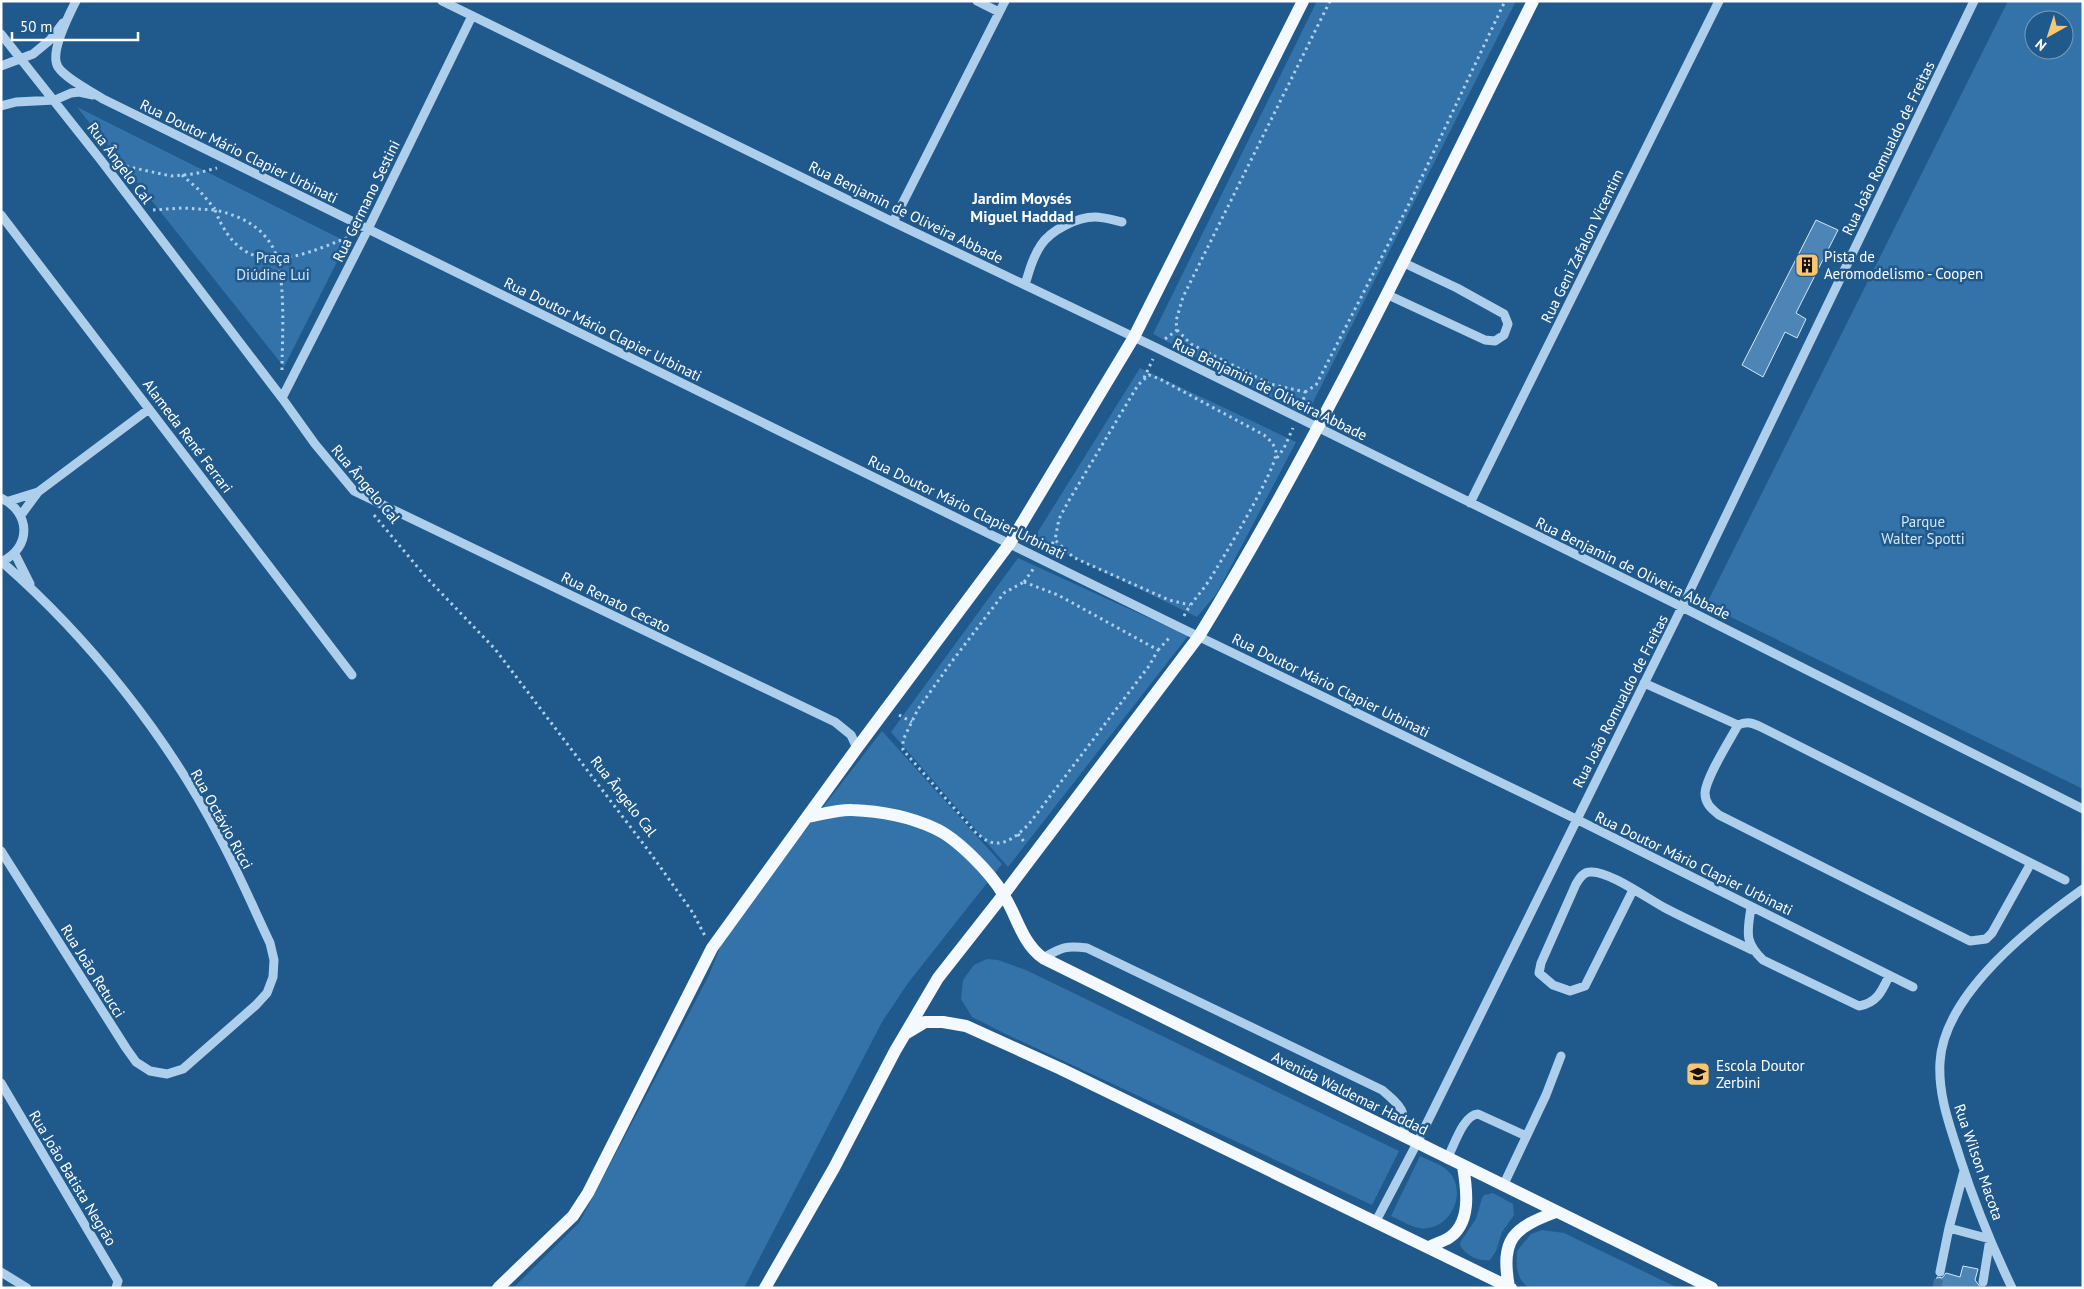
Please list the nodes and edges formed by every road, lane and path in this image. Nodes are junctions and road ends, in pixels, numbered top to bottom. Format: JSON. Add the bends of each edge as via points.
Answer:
{"nodes":[{"id":1,"x":76,"y":1,"type":"edge"},
{"id":2,"x":442,"y":1,"type":"edge"},
{"id":3,"x":977,"y":1,"type":"edge"},
{"id":4,"x":1005,"y":1,"type":"edge"},
{"id":5,"x":1303,"y":1,"type":"edge"},
{"id":6,"x":1330,"y":1,"type":"edge"},
{"id":7,"x":1506,"y":1,"type":"edge"},
{"id":8,"x":1533,"y":1,"type":"edge"},
{"id":9,"x":1720,"y":1,"type":"edge"},
{"id":10,"x":1974,"y":1,"type":"edge"},
{"id":11,"x":999,"y":12,"type":"junction"},
{"id":12,"x":472,"y":16,"type":"junction"},
{"id":13,"x":67,"y":19,"type":"junction"},
{"id":14,"x":1,"y":34,"type":"edge"},
{"id":15,"x":20,"y":58,"type":"junction"},
{"id":16,"x":1,"y":66,"type":"edge"},
{"id":17,"x":103,"y":99,"type":"junction"},
{"id":18,"x":55,"y":100,"type":"junction"},
{"id":19,"x":1,"y":106,"type":"edge"},
{"id":20,"x":100,"y":159,"type":"junction"},
{"id":21,"x":234,"y":164,"type":"junction"},
{"id":22,"x":182,"y":175,"type":"junction"},
{"id":23,"x":215,"y":210,"type":"junction"},
{"id":24,"x":140,"y":212,"type":"junction"},
{"id":25,"x":1,"y":214,"type":"edge"},
{"id":26,"x":893,"y":222,"type":"junction"},
{"id":27,"x":1122,"y":222,"type":"dead end"},
{"id":28,"x":368,"y":229,"type":"junction"},
{"id":29,"x":277,"y":260,"type":"junction"},
{"id":30,"x":1402,"y":262,"type":"junction"},
{"id":31,"x":1025,"y":285,"type":"junction"},
{"id":32,"x":1386,"y":294,"type":"junction"},
{"id":33,"x":1134,"y":337,"type":"junction"},
{"id":34,"x":1159,"y":349,"type":"junction"},
{"id":35,"x":1143,"y":380,"type":"junction"},
{"id":36,"x":1305,"y":392,"type":"dead end"},
{"id":37,"x":282,"y":398,"type":"junction"},
{"id":38,"x":149,"y":409,"type":"junction"},
{"id":39,"x":1319,"y":428,"type":"junction"},
{"id":40,"x":38,"y":492,"type":"junction"},
{"id":41,"x":354,"y":492,"type":"joint"},
{"id":42,"x":5,"y":500,"type":"edge"},
{"id":43,"x":1470,"y":503,"type":"junction"},
{"id":44,"x":374,"y":514,"type":"dead end"},
{"id":45,"x":20,"y":515,"type":"junction"},
{"id":46,"x":1010,"y":543,"type":"junction"},
{"id":47,"x":15,"y":554,"type":"junction"},
{"id":48,"x":2,"y":562,"type":"edge"},
{"id":49,"x":33,"y":589,"type":"junction"},
{"id":50,"x":1682,"y":607,"type":"junction"},
{"id":51,"x":1199,"y":636,"type":"junction"},
{"id":52,"x":352,"y":675,"type":"dead end"},
{"id":53,"x":1644,"y":683,"type":"junction"},
{"id":54,"x":1738,"y":725,"type":"junction"},
{"id":55,"x":857,"y":748,"type":"junction"},
{"id":56,"x":2083,"y":809,"type":"edge"},
{"id":57,"x":807,"y":817,"type":"junction"},
{"id":58,"x":1576,"y":819,"type":"junction"},
{"id":59,"x":1018,"y":834,"type":"joint"},
{"id":60,"x":1,"y":851,"type":"edge"},
{"id":61,"x":2031,"y":863,"type":"junction"},
{"id":62,"x":2065,"y":880,"type":"dead end"},
{"id":63,"x":2083,"y":889,"type":"edge"},
{"id":64,"x":1633,"y":890,"type":"junction"},
{"id":65,"x":1004,"y":894,"type":"junction"},
{"id":66,"x":1751,"y":907,"type":"junction"},
{"id":67,"x":712,"y":948,"type":"junction"},
{"id":68,"x":1752,"y":950,"type":"junction"},
{"id":69,"x":1042,"y":958,"type":"junction"},
{"id":70,"x":1889,"y":976,"type":"junction"},
{"id":71,"x":1913,"y":987,"type":"dead end"},
{"id":72,"x":895,"y":1051,"type":"junction"},
{"id":73,"x":1561,"y":1056,"type":"dead end"},
{"id":74,"x":183,"y":1069,"type":"joint"},
{"id":75,"x":1,"y":1083,"type":"edge"},
{"id":76,"x":1526,"y":1136,"type":"junction"},
{"id":77,"x":1404,"y":1137,"type":"junction"},
{"id":78,"x":1416,"y":1143,"type":"junction"},
{"id":79,"x":1447,"y":1159,"type":"junction"},
{"id":80,"x":1462,"y":1166,"type":"junction"},
{"id":81,"x":1964,"y":1171,"type":"junction"},
{"id":82,"x":1503,"y":1186,"type":"junction"},
{"id":83,"x":1556,"y":1212,"type":"junction"},
{"id":84,"x":1376,"y":1221,"type":"junction"},
{"id":85,"x":1949,"y":1228,"type":"junction"},
{"id":86,"x":1990,"y":1239,"type":"junction"},
{"id":87,"x":1429,"y":1247,"type":"junction"},
{"id":88,"x":1,"y":1272,"type":"edge"},
{"id":89,"x":1940,"y":1272,"type":"tunnel mouth"},
{"id":90,"x":1984,"y":1282,"type":"dead end"},
{"id":91,"x":1510,"y":1287,"type":"edge"},
{"id":92,"x":27,"y":1288,"type":"edge"},
{"id":93,"x":116,"y":1288,"type":"edge"},
{"id":94,"x":498,"y":1288,"type":"edge"},
{"id":95,"x":765,"y":1288,"type":"edge"},
{"id":96,"x":1712,"y":1288,"type":"edge"},
{"id":97,"x":2012,"y":1288,"type":"edge"}],
"edges":[{"from":1,"to":13,"type":"street"},
{"from":2,"to":12,"type":"street","name":"Rua Benjamin de Oliveira Abbade"},
{"from":3,"to":11,"type":"street"},
{"from":4,"to":11,"type":"street"},
{"from":5,"to":33,"type":"main road"},
{"from":6,"to":34,"type":"path","via":[[1183,297],[1176,321],[1177,330],[1165,338]]},
{"from":7,"to":36,"type":"path","via":[[1411,200],[1321,376],[1316,385]]},
{"from":8,"to":30,"type":"main road"},
{"from":9,"to":43,"type":"street","name":"Rua Geni Zafalon Vicentim"},
{"from":10,"to":50,"type":"street","name":"Rua João Romualdo de Freitas"},
{"from":11,"to":26,"type":"street"},
{"from":12,"to":26,"type":"street","name":"Rua Benjamin de Oliveira Abbade"},
{"from":12,"to":28,"type":"street","name":"Rua Germano Sestini"},
{"from":13,"to":15,"type":"street","via":[[41,48]]},
{"from":13,"to":17,"type":"street","name":"Rua Doutor Mário Clapier Urbinati","via":[[55,62],[65,74]]},
{"from":14,"to":15,"type":"street","name":"Rua Ângelo Cal"},
{"from":15,"to":16,"type":"street"},
{"from":15,"to":18,"type":"street","name":"Rua Ângelo Cal"},
{"from":17,"to":18,"type":"street","via":[[79,92]]},
{"from":17,"to":21,"type":"street","name":"Rua Doutor Mário Clapier Urbinati"},
{"from":18,"to":19,"type":"street"},
{"from":18,"to":20,"type":"street","name":"Rua Ângelo Cal"},
{"from":20,"to":22,"type":"path","via":[[152,173]]},
{"from":20,"to":24,"type":"street","name":"Rua Ângelo Cal"},
{"from":21,"to":22,"type":"path"},
{"from":21,"to":28,"type":"street","name":"Rua Doutor Mário Clapier Urbinati"},
{"from":22,"to":23,"type":"path"},
{"from":23,"to":24,"type":"path","via":[[182,208]]},
{"from":23,"to":29,"type":"path","via":[[246,220],[273,247]]},
{"from":23,"to":29,"type":"path","via":[[228,237],[238,247],[250,254]]},
{"from":24,"to":37,"type":"street","name":"Rua Ângelo Cal"},
{"from":25,"to":38,"type":"street","name":"Alameda René Ferrari"},
{"from":26,"to":31,"type":"street","name":"Rua Benjamin de Oliveira Abbade"},
{"from":27,"to":31,"type":"street","via":[[1093,217],[1055,232],[1042,243],[1034,257]]},
{"from":28,"to":29,"type":"path"},
{"from":28,"to":37,"type":"street","name":"Rua Germano Sestini"},
{"from":28,"to":46,"type":"street","name":"Rua Doutor Mário Clapier Urbinati"},
{"from":29,"to":37,"type":"path","via":[[282,292]]},
{"from":30,"to":32,"type":"main road"},
{"from":30,"to":32,"type":"street","via":[[1504,314],[1508,324],[1504,335],[1495,341],[1486,340]]},
{"from":31,"to":33,"type":"street","name":"Rua Benjamin de Oliveira Abbade"},
{"from":32,"to":39,"type":"main road"},
{"from":33,"to":34,"type":"street","name":"Rua Benjamin de Oliveira Abbade"},
{"from":33,"to":46,"type":"main road"},
{"from":34,"to":35,"type":"path"},
{"from":34,"to":39,"type":"street","name":"Rua Benjamin de Oliveira Abbade"},
{"from":35,"to":35,"type":"path","via":[[1149,375],[1160,379],[1264,435],[1276,451],[1266,481],[1211,578],[1190,605],[1169,600],[1073,557],[1055,540],[1068,502]]},
{"from":37,"to":41,"type":"street","name":"Rua Ângelo Cal"},
{"from":38,"to":40,"type":"street"},
{"from":38,"to":52,"type":"street","name":"Alameda René Ferrari"},
{"from":39,"to":43,"type":"street","name":"Rua Benjamin de Oliveira Abbade"},
{"from":39,"to":51,"type":"main road"},
{"from":40,"to":42,"type":"street"},
{"from":40,"to":45,"type":"street"},
{"from":41,"to":55,"type":"street","name":"Rua Renato Cecato","via":[[835,722],[851,735]]},
{"from":42,"to":45,"type":"street"},
{"from":43,"to":50,"type":"street","name":"Rua Benjamin de Oliveira Abbade"},
{"from":44,"to":67,"type":"path","name":"Rua Ângelo Cal","via":[[425,576],[495,649],[651,854],[693,913]]},
{"from":45,"to":47,"type":"street","via":[[23,535]]},
{"from":46,"to":51,"type":"street","name":"Rua Doutor Mário Clapier Urbinati"},
{"from":46,"to":55,"type":"main road"},
{"from":47,"to":48,"type":"street"},
{"from":47,"to":49,"type":"street","name":"Rua Octávio Ricci"},
{"from":48,"to":49,"type":"street","name":"Rua Octávio Ricci"},
{"from":49,"to":74,"type":"street","name":"Rua Octávio Ricci","via":[[124,690],[162,744],[221,840],[270,943],[273,977],[267,992]]},
{"from":50,"to":53,"type":"street","name":"Rua João Romualdo de Freitas"},
{"from":50,"to":56,"type":"street","name":"Rua Benjamin de Oliveira Abbade"},
{"from":51,"to":58,"type":"street","name":"Rua Doutor Mário Clapier Urbinati"},
{"from":51,"to":65,"type":"main road"},
{"from":53,"to":54,"type":"street"},
{"from":53,"to":58,"type":"street","name":"Rua João Romualdo de Freitas"},
{"from":54,"to":61,"type":"street","via":[[1751,722]]},
{"from":54,"to":61,"type":"street","via":[[1708,782],[1705,794],[1709,807],[1719,815],[1970,940],[1986,939],[1992,933]]},
{"from":55,"to":57,"type":"main road"},
{"from":57,"to":65,"type":"main road","name":"Avenida Waldemar Haddad","via":[[850,809],[898,817],[935,828],[984,868]]},
{"from":57,"to":67,"type":"main road"},
{"from":58,"to":66,"type":"street","name":"Rua Doutor Mário Clapier Urbinati"},
{"from":58,"to":78,"type":"street","name":"Rua João Romualdo de Freitas"},
{"from":59,"to":59,"type":"path","via":[[1003,843],[990,842],[976,834],[903,750],[903,740],[918,709],[953,660],[1004,594],[1024,582],[1058,595],[1158,650],[1149,666]]},
{"from":60,"to":74,"type":"street","name":"Rua João Retucci","via":[[136,1062],[150,1071],[167,1074]]},
{"from":61,"to":62,"type":"street"},
{"from":63,"to":81,"type":"street","name":"Rua Wilson Macota","via":[[2027,932],[1984,974],[1958,1009],[1947,1034],[1940,1060],[1941,1086],[1946,1116]]},
{"from":64,"to":64,"type":"street","via":[[1584,986],[1570,991],[1553,985],[1540,972],[1541,963],[1584,873],[1598,873]]},
{"from":64,"to":68,"type":"street"},
{"from":65,"to":69,"type":"main road","name":"Avenida Waldemar Haddad","via":[[1025,940]]},
{"from":65,"to":72,"type":"main road","via":[[938,978]]},
{"from":66,"to":68,"type":"street","via":[[1748,939]]},
{"from":66,"to":70,"type":"street","name":"Rua Doutor Mário Clapier Urbinati"},
{"from":67,"to":94,"type":"main road","via":[[574,1216]]},
{"from":68,"to":70,"type":"street","via":[[1763,960],[1859,1006],[1870,1004],[1879,996]]},
{"from":69,"to":77,"type":"main road","name":"Avenida Waldemar Haddad"},
{"from":69,"to":77,"type":"street","via":[[1070,946],[1087,948],[1382,1090],[1402,1109]]},
{"from":70,"to":71,"type":"street","name":"Rua Doutor Mário Clapier Urbinati"},
{"from":72,"to":84,"type":"main road","via":[[906,1033],[925,1022],[966,1026],[1061,1068]]},
{"from":72,"to":95,"type":"main road","via":[[834,1168]]},
{"from":73,"to":76,"type":"street"},
{"from":75,"to":93,"type":"street","name":"Rua João Batista Negrão","via":[[118,1281]]},
{"from":76,"to":79,"type":"street","via":[[1473,1114],[1467,1119]]},
{"from":76,"to":82,"type":"street"},
{"from":77,"to":78,"type":"main road","name":"Avenida Waldemar Haddad"},
{"from":78,"to":79,"type":"main road","name":"Avenida Waldemar Haddad"},
{"from":78,"to":84,"type":"street","name":"Rua João Romualdo de Freitas"},
{"from":79,"to":80,"type":"main road","name":"Avenida Waldemar Haddad"},
{"from":80,"to":82,"type":"main road","name":"Avenida Waldemar Haddad"},
{"from":80,"to":87,"type":"main road","via":[[1467,1188],[1460,1226],[1448,1238]]},
{"from":81,"to":85,"type":"street"},
{"from":81,"to":86,"type":"street","name":"Rua Wilson Macota"},
{"from":82,"to":83,"type":"main road","name":"Avenida Waldemar Haddad"},
{"from":83,"to":91,"type":"main road","via":[[1523,1226],[1513,1238],[1505,1265]]},
{"from":83,"to":96,"type":"main road","name":"Avenida Waldemar Haddad"},
{"from":84,"to":87,"type":"main road"},
{"from":85,"to":86,"type":"street"},
{"from":85,"to":89,"type":"street"},
{"from":86,"to":90,"type":"street"},
{"from":86,"to":97,"type":"street","name":"Rua Wilson Macota"},
{"from":87,"to":91,"type":"main road"},
{"from":88,"to":92,"type":"street"}]}
